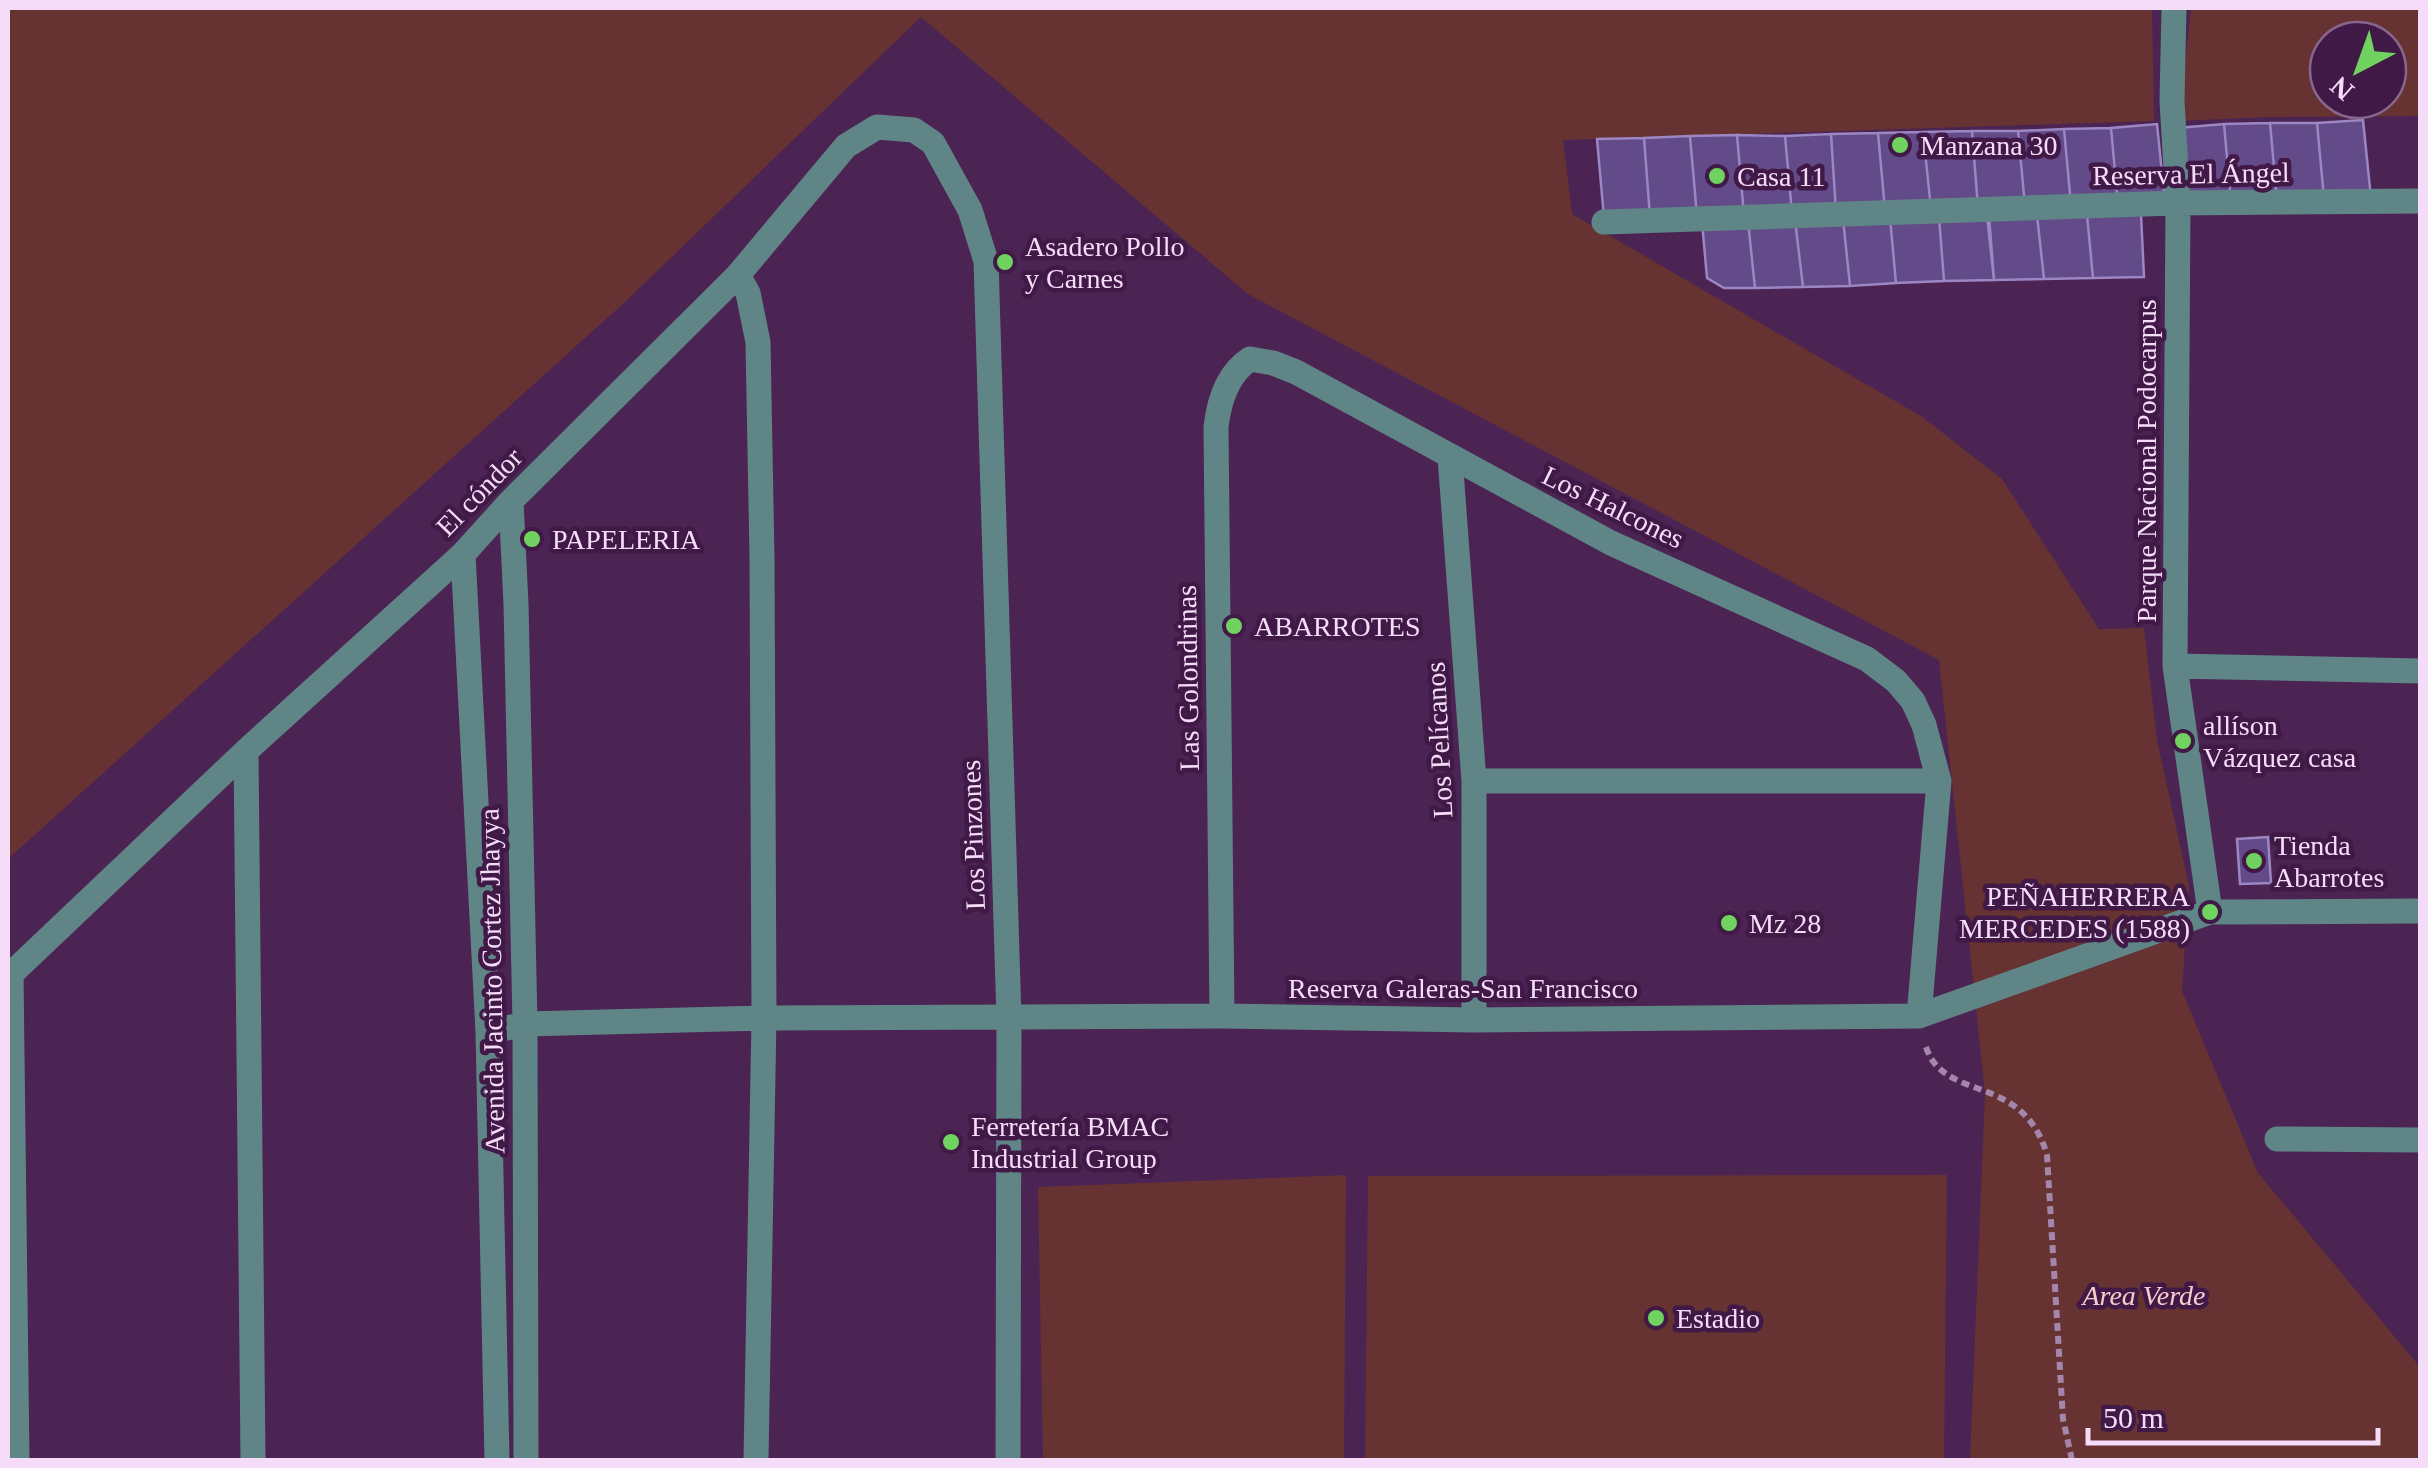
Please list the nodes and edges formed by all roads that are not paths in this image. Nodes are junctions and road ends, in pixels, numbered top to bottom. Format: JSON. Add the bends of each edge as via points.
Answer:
{"nodes":[{"id":1,"x":2174,"y":8,"type":"edge"},
{"id":2,"x":2420,"y":201,"type":"edge"},
{"id":3,"x":2178,"y":203,"type":"junction"},
{"id":4,"x":970,"y":210,"type":"joint"},
{"id":5,"x":1604,"y":222,"type":"dead end"},
{"id":6,"x":738,"y":275,"type":"junction"},
{"id":7,"x":1259,"y":359,"type":"joint"},
{"id":8,"x":1450,"y":458,"type":"junction"},
{"id":9,"x":511,"y":501,"type":"junction"},
{"id":10,"x":462,"y":554,"type":"junction"},
{"id":11,"x":2175,"y":666,"type":"junction"},
{"id":12,"x":2420,"y":671,"type":"edge"},
{"id":13,"x":246,"y":751,"type":"junction"},
{"id":14,"x":1474,"y":781,"type":"junction"},
{"id":15,"x":1940,"y":782,"type":"junction"},
{"id":16,"x":2420,"y":911,"type":"edge"},
{"id":17,"x":2210,"y":912,"type":"junction"},
{"id":18,"x":10,"y":976,"type":"edge"},
{"id":19,"x":1222,"y":1016,"type":"junction"},
{"id":20,"x":1919,"y":1016,"type":"junction"},
{"id":21,"x":764,"y":1018,"type":"junction"},
{"id":22,"x":1009,"y":1020,"type":"junction"},
{"id":23,"x":1474,"y":1020,"type":"junction"},
{"id":24,"x":525,"y":1024,"type":"junction"},
{"id":25,"x":488,"y":1032,"type":"junction"},
{"id":26,"x":2277,"y":1139,"type":"dead end"},
{"id":27,"x":2420,"y":1140,"type":"edge"},
{"id":28,"x":17,"y":1460,"type":"edge"},
{"id":29,"x":253,"y":1460,"type":"edge"},
{"id":30,"x":497,"y":1460,"type":"edge"},
{"id":31,"x":526,"y":1460,"type":"edge"},
{"id":32,"x":756,"y":1460,"type":"edge"},
{"id":33,"x":1008,"y":1460,"type":"edge"}],
"edges":[{"from":1,"to":3,"type":"street","name":"Parque Nacional Podocarpus"},
{"from":2,"to":3,"type":"street","name":"Reserva El Ángel"},
{"from":3,"to":5,"type":"street","name":"Reserva El Ángel"},
{"from":3,"to":11,"type":"street","name":"Parque Nacional Podocarpus"},
{"from":4,"to":6,"type":"street","name":"El cóndor","via":[[934,142],[914,130],[876,127],[846,146]]},
{"from":4,"to":22,"type":"street","name":"Los Pinzones","via":[[986,261]]},
{"from":6,"to":9,"type":"street","name":"El cóndor"},
{"from":6,"to":21,"type":"street","via":[[758,342]]},
{"from":7,"to":8,"type":"street","name":"Los Halcones","via":[[1296,372]]},
{"from":7,"to":19,"type":"street","name":"Las Golondrinas","via":[[1233,374],[1216,427]]},
{"from":8,"to":14,"type":"street","name":"Los Pelícanos"},
{"from":8,"to":15,"type":"street","name":"Los Halcones","via":[[1611,543],[1867,659],[1914,701]]},
{"from":9,"to":10,"type":"street","name":"El cóndor"},
{"from":9,"to":24,"type":"street","name":"Avenida Jacinto Cortez Jhayya"},
{"from":10,"to":13,"type":"street","name":"El cóndor"},
{"from":10,"to":25,"type":"street","name":"Avenida Jacinto Cortez Jhayya"},
{"from":11,"to":12,"type":"street"},
{"from":11,"to":17,"type":"street","name":"Parque Nacional Podocarpus"},
{"from":13,"to":18,"type":"street","name":"El cóndor"},
{"from":13,"to":29,"type":"street"},
{"from":14,"to":15,"type":"street"},
{"from":14,"to":23,"type":"street","name":"Los Pelícanos"},
{"from":15,"to":20,"type":"street"},
{"from":16,"to":17,"type":"street","name":"Reserva Galeras-San Francisco"},
{"from":17,"to":20,"type":"street","name":"Reserva Galeras-San Francisco"},
{"from":18,"to":28,"type":"street"},
{"from":19,"to":22,"type":"street","name":"Reserva Galeras-San Francisco"},
{"from":19,"to":23,"type":"street","name":"Reserva Galeras-San Francisco"},
{"from":20,"to":23,"type":"street","name":"Reserva Galeras-San Francisco"},
{"from":21,"to":22,"type":"street","name":"Reserva Galeras-San Francisco"},
{"from":21,"to":24,"type":"street","name":"Reserva Galeras-San Francisco"},
{"from":21,"to":32,"type":"street"},
{"from":22,"to":33,"type":"street","name":"Los Pinzones"},
{"from":24,"to":25,"type":"street","name":"Reserva Galeras-San Francisco"},
{"from":24,"to":31,"type":"street","name":"Avenida Jacinto Cortez Jhayya"},
{"from":25,"to":30,"type":"street","name":"Avenida Jacinto Cortez Jhayya"},
{"from":26,"to":27,"type":"street"}]}
